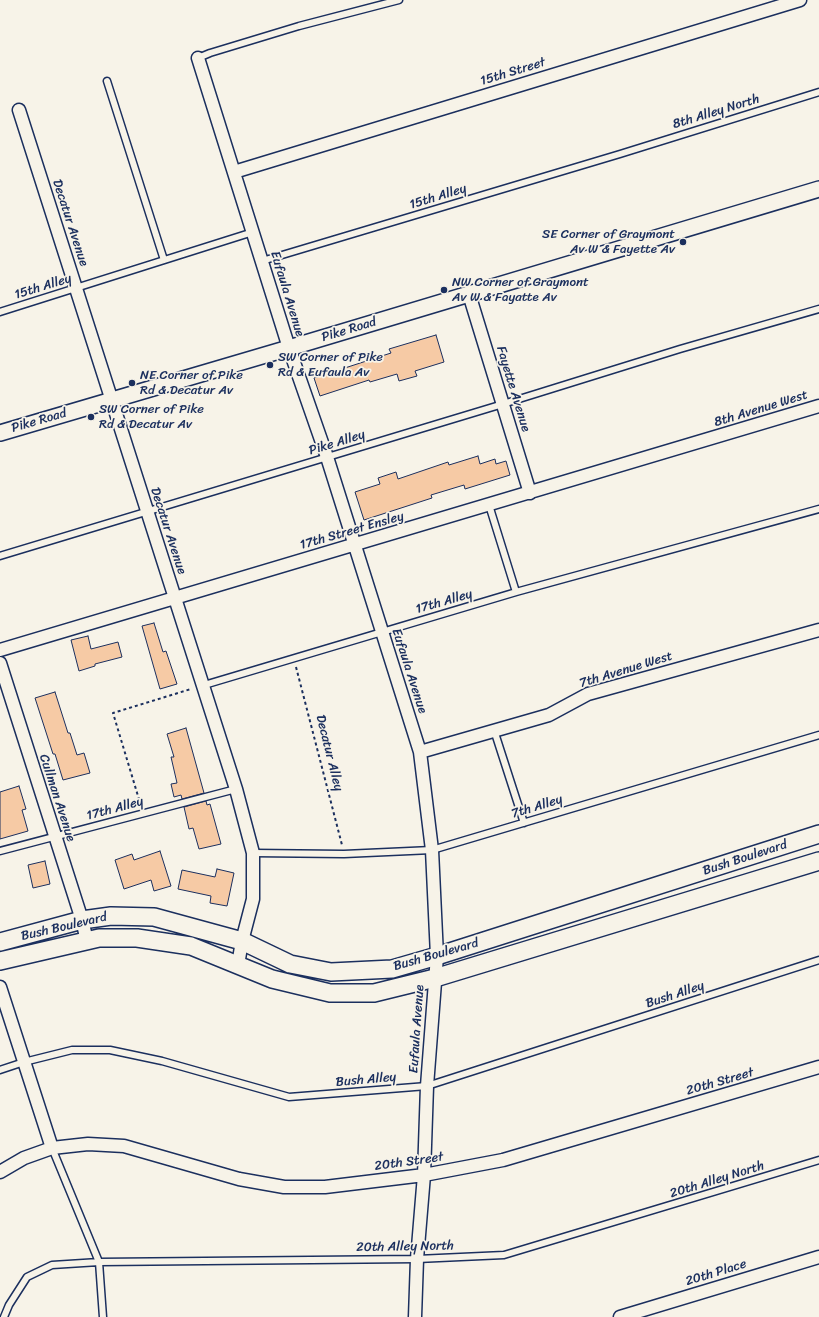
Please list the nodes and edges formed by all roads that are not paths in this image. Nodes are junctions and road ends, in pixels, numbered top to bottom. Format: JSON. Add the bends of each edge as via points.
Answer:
{"nodes":[{"id":1,"x":399,"y":0,"type":"edge"},
{"id":2,"x":800,"y":0,"type":"edge"},
{"id":3,"x":198,"y":58,"type":"joint"},
{"id":4,"x":107,"y":81,"type":"dead end"},
{"id":5,"x":819,"y":92,"type":"edge"},
{"id":6,"x":19,"y":110,"type":"dead end"},
{"id":7,"x":620,"y":154,"type":"joint"},
{"id":8,"x":234,"y":172,"type":"junction"},
{"id":9,"x":819,"y":189,"type":"edge"},
{"id":10,"x":253,"y":232,"type":"junction"},
{"id":11,"x":164,"y":260,"type":"junction"},
{"id":12,"x":262,"y":261,"type":"junction"},
{"id":13,"x":76,"y":288,"type":"junction"},
{"id":14,"x":468,"y":294,"type":"junction"},
{"id":15,"x":819,"y":309,"type":"edge"},
{"id":16,"x":0,"y":312,"type":"edge"},
{"id":17,"x":289,"y":348,"type":"junction"},
{"id":18,"x":112,"y":400,"type":"junction"},
{"id":19,"x":503,"y":404,"type":"junction"},
{"id":20,"x":819,"y":406,"type":"edge"},
{"id":21,"x":0,"y":433,"type":"edge"},
{"id":22,"x":711,"y":439,"type":"joint"},
{"id":23,"x":327,"y":457,"type":"junction"},
{"id":24,"x":530,"y":493,"type":"junction"},
{"id":25,"x":490,"y":505,"type":"junction"},
{"id":26,"x":819,"y":510,"type":"edge"},
{"id":27,"x":147,"y":512,"type":"junction"},
{"id":28,"x":354,"y":545,"type":"junction"},
{"id":29,"x":0,"y":556,"type":"edge"},
{"id":30,"x":516,"y":592,"type":"junction"},
{"id":31,"x":174,"y":597,"type":"junction"},
{"id":32,"x":819,"y":630,"type":"edge"},
{"id":33,"x":381,"y":632,"type":"junction"},
{"id":34,"x":0,"y":650,"type":"edge"},
{"id":35,"x":0,"y":663,"type":"edge"},
{"id":36,"x":204,"y":685,"type":"junction"},
{"id":37,"x":494,"y":730,"type":"junction"},
{"id":38,"x":819,"y":735,"type":"edge"},
{"id":39,"x":420,"y":752,"type":"junction"},
{"id":40,"x":236,"y":789,"type":"junction"},
{"id":41,"x":524,"y":823,"type":"junction"},
{"id":42,"x":819,"y":834,"type":"edge"},
{"id":43,"x":55,"y":837,"type":"junction"},
{"id":44,"x":432,"y":850,"type":"junction"},
{"id":45,"x":0,"y":851,"type":"edge"},
{"id":46,"x":253,"y":853,"type":"junction"},
{"id":47,"x":819,"y":861,"type":"edge"},
{"id":48,"x":82,"y":920,"type":"junction"},
{"id":49,"x":87,"y":941,"type":"junction"},
{"id":50,"x":242,"y":941,"type":"junction"},
{"id":51,"x":0,"y":942,"type":"edge"},
{"id":52,"x":437,"y":956,"type":"junction"},
{"id":53,"x":819,"y":960,"type":"edge"},
{"id":54,"x":0,"y":961,"type":"edge"},
{"id":55,"x":238,"y":965,"type":"junction"},
{"id":56,"x":435,"y":978,"type":"junction"},
{"id":57,"x":0,"y":987,"type":"edge"},
{"id":58,"x":24,"y":1062,"type":"junction"},
{"id":59,"x":0,"y":1070,"type":"edge"},
{"id":60,"x":818,"y":1070,"type":"edge"},
{"id":61,"x":427,"y":1086,"type":"junction"},
{"id":62,"x":52,"y":1148,"type":"junction"},
{"id":63,"x":819,"y":1160,"type":"edge"},
{"id":64,"x":0,"y":1172,"type":"edge"},
{"id":65,"x":424,"y":1174,"type":"junction"},
{"id":66,"x":819,"y":1257,"type":"edge"},
{"id":67,"x":417,"y":1259,"type":"junction"},
{"id":68,"x":99,"y":1262,"type":"junction"},
{"id":69,"x":4,"y":1317,"type":"edge"},
{"id":70,"x":104,"y":1317,"type":"edge"},
{"id":71,"x":415,"y":1317,"type":"edge"},
{"id":72,"x":620,"y":1317,"type":"edge"}],
"edges":[{"from":1,"to":3,"type":"lane","via":[[300,26]]},
{"from":2,"to":8,"type":"street","name":"15th Street"},
{"from":3,"to":8,"type":"street","name":"Eufaula Avenue"},
{"from":4,"to":11,"type":"lane"},
{"from":5,"to":7,"type":"lane","name":"8th Alley North"},
{"from":6,"to":13,"type":"street","name":"Decatur Avenue"},
{"from":7,"to":12,"type":"lane","name":"15th Alley"},
{"from":8,"to":10,"type":"street","name":"Eufaula Avenue"},
{"from":9,"to":14,"type":"street","name":"Pike Road"},
{"from":10,"to":11,"type":"lane","name":"15th Alley"},
{"from":10,"to":12,"type":"street","name":"Eufaula Avenue"},
{"from":11,"to":13,"type":"lane","name":"15th Alley"},
{"from":12,"to":17,"type":"street","name":"Eufaula Avenue"},
{"from":13,"to":16,"type":"lane","name":"15th Alley"},
{"from":13,"to":18,"type":"street","name":"Decatur Avenue"},
{"from":14,"to":17,"type":"street","name":"Pike Road"},
{"from":14,"to":19,"type":"street","name":"Fayette Avenue"},
{"from":15,"to":19,"type":"lane","name":"Pike Alley"},
{"from":17,"to":18,"type":"street","name":"Pike Road"},
{"from":17,"to":23,"type":"street","name":"Eufaula Avenue"},
{"from":18,"to":21,"type":"street","name":"Pike Road"},
{"from":18,"to":27,"type":"street","name":"Decatur Avenue"},
{"from":19,"to":23,"type":"lane","name":"Pike Alley"},
{"from":19,"to":24,"type":"street","name":"Fayette Avenue"},
{"from":20,"to":22,"type":"street","name":"8th Avenue West"},
{"from":22,"to":24,"type":"street","name":"17th Street Ensley"},
{"from":23,"to":27,"type":"lane","name":"Pike Alley"},
{"from":23,"to":28,"type":"street","name":"Eufaula Avenue"},
{"from":24,"to":25,"type":"street","name":"17th Street Ensley"},
{"from":25,"to":28,"type":"street","name":"17th Street Ensley"},
{"from":25,"to":30,"type":"lane"},
{"from":26,"to":30,"type":"lane","name":"17th Alley"},
{"from":27,"to":29,"type":"lane","name":"Pike Alley"},
{"from":27,"to":31,"type":"street","name":"Decatur Avenue"},
{"from":28,"to":31,"type":"street","name":"17th Street Ensley"},
{"from":28,"to":33,"type":"street","name":"Eufaula Avenue"},
{"from":30,"to":33,"type":"lane","name":"17th Alley"},
{"from":31,"to":34,"type":"street","name":"17th Street Ensley"},
{"from":31,"to":36,"type":"street","name":"Decatur Avenue"},
{"from":32,"to":37,"type":"street","name":"7th Avenue West","via":[[588,694],[549,715]]},
{"from":33,"to":36,"type":"lane","name":"17th Alley"},
{"from":33,"to":39,"type":"street","name":"Eufaula Avenue"},
{"from":35,"to":43,"type":"street","name":"Cullman Avenue"},
{"from":36,"to":40,"type":"street","name":"Decatur Avenue"},
{"from":37,"to":39,"type":"street","name":"7th Avenue West"},
{"from":37,"to":41,"type":"lane"},
{"from":38,"to":41,"type":"lane","name":"7th Alley"},
{"from":39,"to":44,"type":"street","name":"Eufaula Avenue"},
{"from":40,"to":43,"type":"lane","name":"17th Alley"},
{"from":40,"to":46,"type":"street","name":"Decatur Avenue"},
{"from":41,"to":44,"type":"lane","name":"7th Alley"},
{"from":42,"to":52,"type":"main road","name":"Bush Boulevard"},
{"from":43,"to":45,"type":"lane","name":"17th Alley"},
{"from":43,"to":48,"type":"street","name":"Cullman Avenue"},
{"from":44,"to":46,"type":"lane","name":"7th Alley","via":[[344,854]]},
{"from":44,"to":52,"type":"street","name":"Eufaula Avenue"},
{"from":46,"to":50,"type":"street","name":"Decatur Avenue","via":[[253,899]]},
{"from":47,"to":56,"type":"main road","name":"Bush Boulevard"},
{"from":48,"to":49,"type":"street","name":"Cullman Avenue"},
{"from":48,"to":50,"type":"main road","name":"Bush Boulevard","via":[[111,916],[154,917]]},
{"from":48,"to":51,"type":"main road","name":"Bush Boulevard"},
{"from":49,"to":54,"type":"main road","name":"Bush Boulevard"},
{"from":49,"to":55,"type":"main road","name":"Bush Boulevard","via":[[99,938],[137,938],[191,946]]},
{"from":50,"to":52,"type":"main road","name":"Bush Boulevard","via":[[290,964],[331,972],[392,969]]},
{"from":50,"to":55,"type":"street","name":"Decatur Avenue"},
{"from":52,"to":56,"type":"street","name":"Eufaula Avenue"},
{"from":53,"to":61,"type":"lane","name":"Bush Alley"},
{"from":55,"to":56,"type":"main road","name":"Bush Boulevard","via":[[272,979],[330,993],[374,993]]},
{"from":56,"to":61,"type":"street","name":"Eufaula Avenue"},
{"from":57,"to":58,"type":"street"},
{"from":58,"to":59,"type":"lane","name":"Bush Alley"},
{"from":58,"to":61,"type":"lane","name":"Bush Alley","via":[[72,1050],[110,1050],[162,1061],[289,1097]]},
{"from":58,"to":62,"type":"street"},
{"from":60,"to":65,"type":"street","name":"20th Street","via":[[503,1160]]},
{"from":61,"to":65,"type":"street","name":"Eufaula Avenue"},
{"from":62,"to":64,"type":"street","name":"20th Street","via":[[24,1158]]},
{"from":62,"to":65,"type":"street","name":"20th Street","via":[[88,1144],[124,1146],[239,1179],[284,1187],[325,1187]]},
{"from":62,"to":68,"type":"lane"},
{"from":63,"to":67,"type":"lane","name":"20th Alley North","via":[[504,1255]]},
{"from":65,"to":67,"type":"street","name":"Eufaula Avenue"},
{"from":66,"to":72,"type":"street","name":"20th Place"},
{"from":67,"to":68,"type":"lane","name":"20th Alley North"},
{"from":67,"to":71,"type":"street","name":"Eufaula Avenue"},
{"from":68,"to":69,"type":"lane","name":"20th Alley North","via":[[52,1265],[27,1277]]},
{"from":68,"to":70,"type":"lane"}]}
